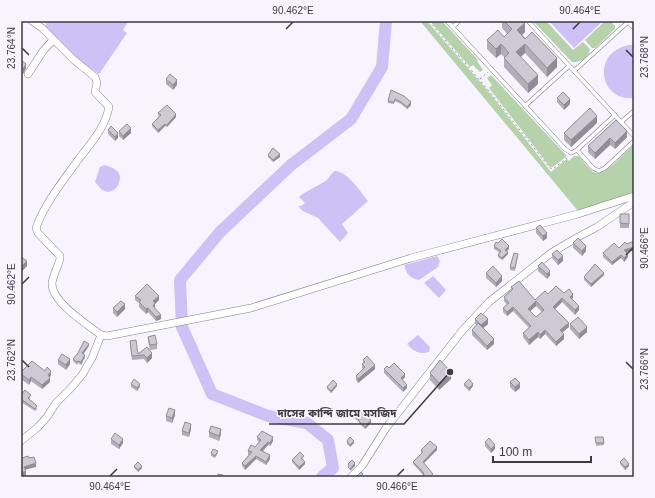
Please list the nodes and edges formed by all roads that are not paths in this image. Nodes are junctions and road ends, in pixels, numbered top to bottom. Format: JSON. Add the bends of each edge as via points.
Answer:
{"nodes":[{"id":1,"x":32,"y":21,"type":"edge"},
{"id":2,"x":447,"y":21,"type":"edge"},
{"id":3,"x":459,"y":21,"type":"edge"},
{"id":4,"x":528,"y":21,"type":"edge"},
{"id":5,"x":629,"y":21,"type":"edge"},
{"id":6,"x":453,"y":27,"type":"junction"},
{"id":7,"x":634,"y":28,"type":"edge"},
{"id":8,"x":53,"y":40,"type":"junction"},
{"id":9,"x":569,"y":66,"type":"junction"},
{"id":10,"x":574,"y":72,"type":"junction"},
{"id":11,"x":28,"y":74,"type":"dead end"},
{"id":12,"x":525,"y":106,"type":"junction"},
{"id":13,"x":634,"y":111,"type":"edge"},
{"id":14,"x":615,"y":116,"type":"junction"},
{"id":15,"x":621,"y":122,"type":"junction"},
{"id":16,"x":634,"y":136,"type":"edge"},
{"id":17,"x":634,"y":141,"type":"edge"},
{"id":18,"x":577,"y":150,"type":"junction"},
{"id":19,"x":634,"y":196,"type":"edge"},
{"id":20,"x":634,"y":202,"type":"edge"},
{"id":21,"x":104,"y":336,"type":"junction"},
{"id":22,"x":21,"y":441,"type":"edge"},
{"id":23,"x":351,"y":477,"type":"edge"}],
"edges":[{"from":1,"to":8,"type":"street"},
{"from":2,"to":6,"type":"lane"},
{"from":3,"to":6,"type":"lane"},
{"from":4,"to":9,"type":"lane"},
{"from":5,"to":7,"type":"lane"},
{"from":5,"to":10,"type":"lane"},
{"from":6,"to":12,"type":"lane"},
{"from":8,"to":11,"type":"street"},
{"from":8,"to":21,"type":"street","via":[[95,78],[95,92],[109,107],[96,138],[56,190],[36,228],[60,256],[52,284],[62,304]]},
{"from":9,"to":10,"type":"lane"},
{"from":9,"to":12,"type":"lane"},
{"from":10,"to":14,"type":"lane"},
{"from":12,"to":18,"type":"lane","via":[[565,149],[571,153]]},
{"from":13,"to":15,"type":"lane"},
{"from":14,"to":15,"type":"lane"},
{"from":14,"to":18,"type":"lane"},
{"from":15,"to":16,"type":"lane"},
{"from":17,"to":18,"type":"lane","via":[[599,171]]},
{"from":19,"to":21,"type":"street","via":[[578,214],[411,258],[251,308]]},
{"from":20,"to":23,"type":"street","via":[[551,253],[489,302],[462,331],[386,428],[362,466]]},
{"from":21,"to":22,"type":"street","via":[[82,375],[56,402],[38,427]]}]}
